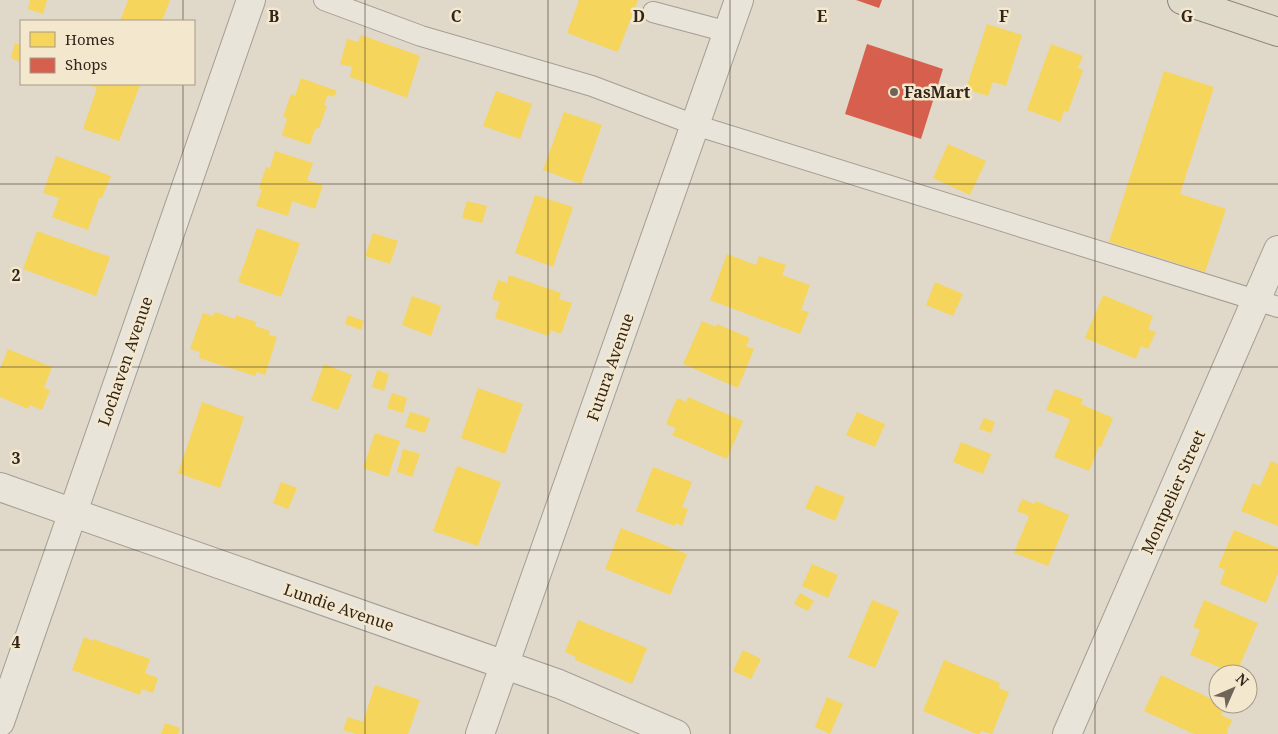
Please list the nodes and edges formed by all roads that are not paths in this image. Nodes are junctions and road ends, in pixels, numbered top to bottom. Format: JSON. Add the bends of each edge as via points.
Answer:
{"nodes":[{"id":1,"x":251,"y":0,"type":"edge"},
{"id":2,"x":324,"y":0,"type":"edge"},
{"id":3,"x":739,"y":0,"type":"edge"},
{"id":4,"x":1182,"y":0,"type":"edge"},
{"id":5,"x":653,"y":12,"type":"dead end"},
{"id":6,"x":728,"y":32,"type":"junction"},
{"id":7,"x":1278,"y":32,"type":"edge"},
{"id":8,"x":695,"y":125,"type":"junction"},
{"id":9,"x":1278,"y":250,"type":"edge"},
{"id":10,"x":1268,"y":303,"type":"edge"},
{"id":11,"x":0,"y":487,"type":"edge"},
{"id":12,"x":72,"y":513,"type":"junction"},
{"id":13,"x":505,"y":666,"type":"junction"},
{"id":14,"x":0,"y":722,"type":"edge"},
{"id":15,"x":480,"y":734,"type":"edge"},
{"id":16,"x":676,"y":734,"type":"edge"},
{"id":17,"x":1067,"y":734,"type":"edge"}],
"edges":[{"from":1,"to":12,"type":"street","name":"Lochaven Avenue"},
{"from":2,"to":8,"type":"lane","via":[[421,36],[592,86]]},
{"from":3,"to":6,"type":"street","name":"Futura Avenue"},
{"from":4,"to":7,"type":"main road"},
{"from":5,"to":6,"type":"lane"},
{"from":6,"to":8,"type":"street","name":"Futura Avenue"},
{"from":8,"to":10,"type":"lane"},
{"from":8,"to":13,"type":"street","name":"Futura Avenue"},
{"from":9,"to":10,"type":"street","name":"Montpelier Street"},
{"from":10,"to":17,"type":"street","name":"Montpelier Street"},
{"from":11,"to":12,"type":"street","name":"Lundie Avenue"},
{"from":12,"to":13,"type":"street","name":"Lundie Avenue"},
{"from":12,"to":14,"type":"street","name":"Lochaven Avenue"},
{"from":13,"to":15,"type":"street","name":"Futura Avenue"},
{"from":13,"to":16,"type":"street","name":"Lundie Avenue","via":[[559,684]]}]}
